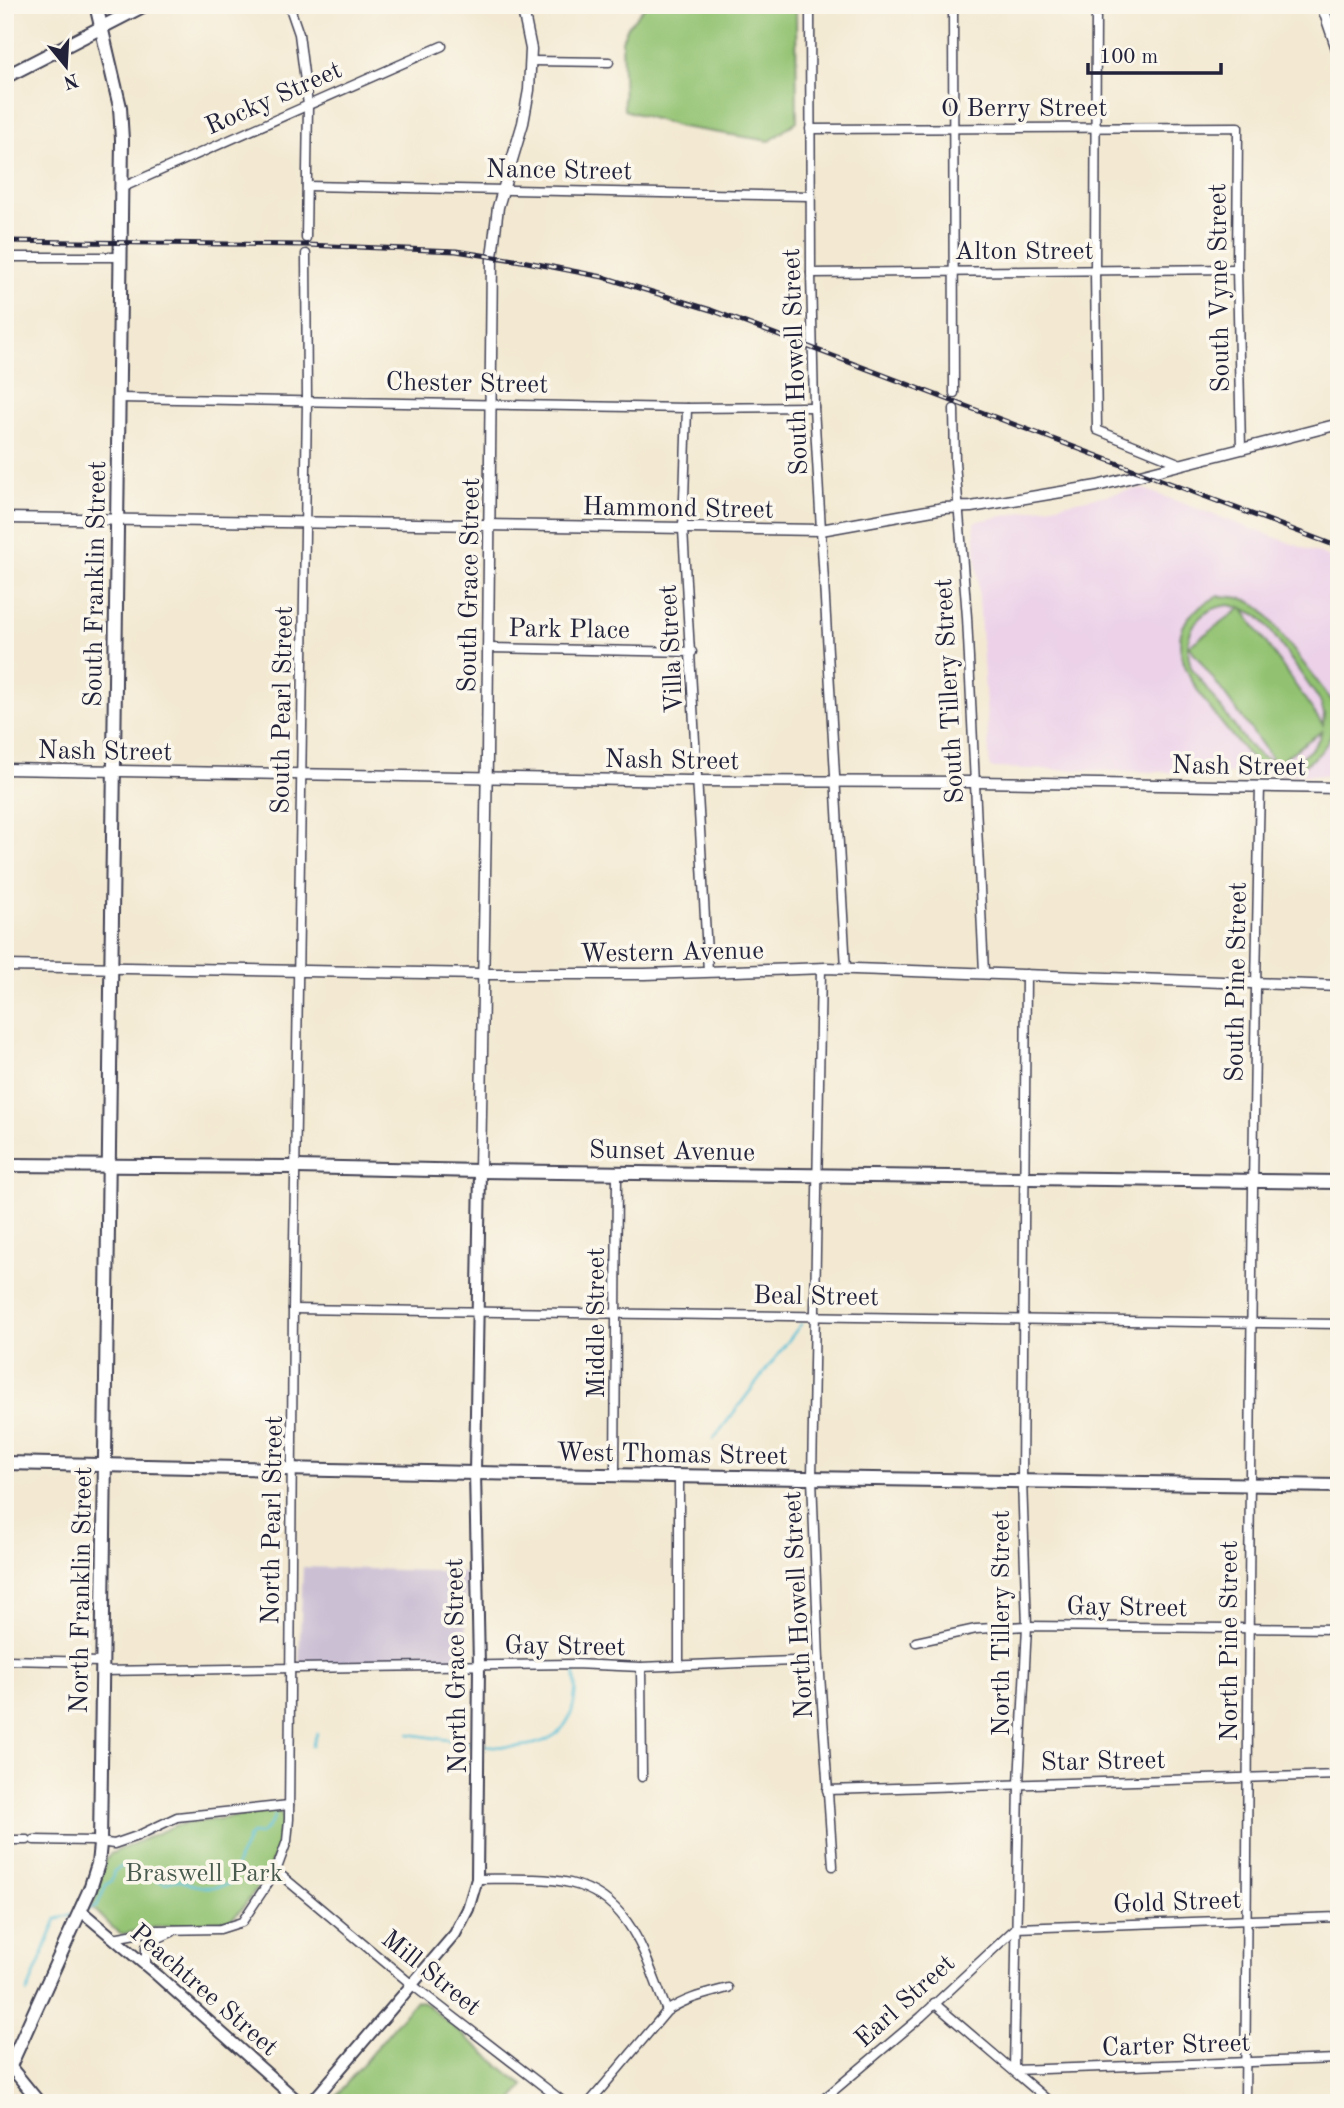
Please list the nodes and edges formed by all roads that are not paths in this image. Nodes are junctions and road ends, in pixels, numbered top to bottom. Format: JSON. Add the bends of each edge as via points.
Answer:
{"nodes":[{"id":1,"x":96,"y":5,"type":"edge"},
{"id":2,"x":145,"y":5,"type":"edge"},
{"id":3,"x":289,"y":5,"type":"edge"},
{"id":4,"x":523,"y":5,"type":"edge"},
{"id":5,"x":810,"y":5,"type":"edge"},
{"id":6,"x":953,"y":5,"type":"edge"},
{"id":7,"x":1096,"y":5,"type":"edge"},
{"id":8,"x":1322,"y":5,"type":"edge"},
{"id":9,"x":101,"y":27,"type":"junction"},
{"id":10,"x":442,"y":46,"type":"dead end"},
{"id":11,"x":1339,"y":55,"type":"edge"},
{"id":12,"x":531,"y":61,"type":"junction"},
{"id":13,"x":609,"y":62,"type":"dead end"},
{"id":14,"x":5,"y":77,"type":"edge"},
{"id":15,"x":308,"y":105,"type":"junction"},
{"id":16,"x":1238,"y":127,"type":"joint"},
{"id":17,"x":954,"y":128,"type":"junction"},
{"id":18,"x":1095,"y":128,"type":"junction"},
{"id":19,"x":810,"y":129,"type":"junction"},
{"id":20,"x":307,"y":186,"type":"junction"},
{"id":21,"x":121,"y":188,"type":"junction"},
{"id":22,"x":503,"y":189,"type":"junction"},
{"id":23,"x":810,"y":196,"type":"junction"},
{"id":24,"x":306,"y":238,"type":"dead end"},
{"id":25,"x":306,"y":254,"type":"dead end"},
{"id":26,"x":5,"y":257,"type":"edge"},
{"id":27,"x":120,"y":257,"type":"junction"},
{"id":28,"x":1237,"y":269,"type":"junction"},
{"id":29,"x":953,"y":270,"type":"junction"},
{"id":30,"x":1095,"y":271,"type":"junction"},
{"id":31,"x":811,"y":273,"type":"junction"},
{"id":32,"x":954,"y":393,"type":"dead end"},
{"id":33,"x":119,"y":398,"type":"junction"},
{"id":34,"x":307,"y":401,"type":"junction"},
{"id":35,"x":491,"y":403,"type":"junction"},
{"id":36,"x":814,"y":407,"type":"junction"},
{"id":37,"x":687,"y":408,"type":"junction"},
{"id":38,"x":954,"y":409,"type":"dead end"},
{"id":39,"x":1339,"y":424,"type":"edge"},
{"id":40,"x":1241,"y":449,"type":"junction"},
{"id":41,"x":1181,"y":465,"type":"junction"},
{"id":42,"x":958,"y":508,"type":"junction"},
{"id":43,"x":5,"y":518,"type":"edge"},
{"id":44,"x":118,"y":520,"type":"junction"},
{"id":45,"x":305,"y":523,"type":"junction"},
{"id":46,"x":490,"y":526,"type":"junction"},
{"id":47,"x":683,"y":529,"type":"junction"},
{"id":48,"x":821,"y":530,"type":"junction"},
{"id":49,"x":488,"y":648,"type":"junction"},
{"id":50,"x":692,"y":652,"type":"junction"},
{"id":51,"x":5,"y":769,"type":"edge"},
{"id":52,"x":115,"y":771,"type":"junction"},
{"id":53,"x":300,"y":773,"type":"junction"},
{"id":54,"x":486,"y":777,"type":"junction"},
{"id":55,"x":698,"y":780,"type":"junction"},
{"id":56,"x":835,"y":781,"type":"junction"},
{"id":57,"x":975,"y":782,"type":"junction"},
{"id":58,"x":1261,"y":786,"type":"junction"},
{"id":59,"x":1339,"y":788,"type":"edge"},
{"id":60,"x":5,"y":966,"type":"edge"},
{"id":61,"x":111,"y":967,"type":"junction"},
{"id":62,"x":821,"y":968,"type":"junction"},
{"id":63,"x":846,"y":968,"type":"junction"},
{"id":64,"x":299,"y":971,"type":"junction"},
{"id":65,"x":708,"y":971,"type":"junction"},
{"id":66,"x":984,"y":972,"type":"junction"},
{"id":67,"x":483,"y":974,"type":"junction"},
{"id":68,"x":1026,"y":974,"type":"junction"},
{"id":69,"x":1256,"y":983,"type":"junction"},
{"id":70,"x":1339,"y":986,"type":"edge"},
{"id":71,"x":5,"y":1165,"type":"edge"},
{"id":72,"x":108,"y":1167,"type":"junction"},
{"id":73,"x":296,"y":1167,"type":"junction"},
{"id":74,"x":480,"y":1171,"type":"junction"},
{"id":75,"x":617,"y":1172,"type":"junction"},
{"id":76,"x":817,"y":1174,"type":"junction"},
{"id":77,"x":1025,"y":1176,"type":"junction"},
{"id":78,"x":1253,"y":1180,"type":"junction"},
{"id":79,"x":1339,"y":1182,"type":"edge"},
{"id":80,"x":293,"y":1309,"type":"junction"},
{"id":81,"x":478,"y":1311,"type":"junction"},
{"id":82,"x":616,"y":1313,"type":"junction"},
{"id":83,"x":815,"y":1316,"type":"junction"},
{"id":84,"x":1022,"y":1320,"type":"junction"},
{"id":85,"x":1253,"y":1322,"type":"junction"},
{"id":86,"x":1339,"y":1324,"type":"edge"},
{"id":87,"x":5,"y":1463,"type":"edge"},
{"id":88,"x":105,"y":1465,"type":"junction"},
{"id":89,"x":293,"y":1468,"type":"junction"},
{"id":90,"x":475,"y":1473,"type":"junction"},
{"id":91,"x":615,"y":1475,"type":"junction"},
{"id":92,"x":679,"y":1476,"type":"junction"},
{"id":93,"x":812,"y":1478,"type":"junction"},
{"id":94,"x":1022,"y":1480,"type":"junction"},
{"id":95,"x":1249,"y":1484,"type":"junction"},
{"id":96,"x":1339,"y":1486,"type":"edge"},
{"id":97,"x":1027,"y":1626,"type":"junction"},
{"id":98,"x":1249,"y":1628,"type":"junction"},
{"id":99,"x":1339,"y":1629,"type":"edge"},
{"id":100,"x":916,"y":1642,"type":"dead end"},
{"id":101,"x":5,"y":1660,"type":"edge"},
{"id":102,"x":819,"y":1660,"type":"junction"},
{"id":103,"x":479,"y":1665,"type":"junction"},
{"id":104,"x":680,"y":1665,"type":"junction"},
{"id":105,"x":102,"y":1667,"type":"junction"},
{"id":106,"x":641,"y":1667,"type":"junction"},
{"id":107,"x":289,"y":1670,"type":"junction"},
{"id":108,"x":1339,"y":1775,"type":"edge"},
{"id":109,"x":642,"y":1777,"type":"dead end"},
{"id":110,"x":1249,"y":1778,"type":"junction"},
{"id":111,"x":1019,"y":1783,"type":"junction"},
{"id":112,"x":827,"y":1790,"type":"junction"},
{"id":113,"x":289,"y":1805,"type":"junction"},
{"id":114,"x":5,"y":1840,"type":"edge"},
{"id":115,"x":100,"y":1844,"type":"junction"},
{"id":116,"x":832,"y":1866,"type":"dead end"},
{"id":117,"x":276,"y":1871,"type":"junction"},
{"id":118,"x":477,"y":1879,"type":"junction"},
{"id":119,"x":80,"y":1910,"type":"junction"},
{"id":120,"x":1339,"y":1917,"type":"edge"},
{"id":121,"x":1246,"y":1920,"type":"junction"},
{"id":122,"x":1016,"y":1927,"type":"junction"},
{"id":123,"x":176,"y":1930,"type":"junction"},
{"id":124,"x":113,"y":1938,"type":"junction"},
{"id":125,"x":146,"y":1966,"type":"junction"},
{"id":126,"x":411,"y":1984,"type":"junction"},
{"id":127,"x":728,"y":1988,"type":"dead end"},
{"id":128,"x":934,"y":2003,"type":"junction"},
{"id":129,"x":667,"y":2011,"type":"junction"},
{"id":130,"x":1339,"y":2059,"type":"edge"},
{"id":131,"x":1246,"y":2063,"type":"junction"},
{"id":132,"x":7,"y":2066,"type":"edge"},
{"id":133,"x":1014,"y":2070,"type":"junction"},
{"id":134,"x":40,"y":2103,"type":"edge"},
{"id":135,"x":300,"y":2103,"type":"edge"},
{"id":136,"x":311,"y":2103,"type":"edge"},
{"id":137,"x":565,"y":2103,"type":"edge"},
{"id":138,"x":589,"y":2103,"type":"edge"},
{"id":139,"x":819,"y":2103,"type":"edge"},
{"id":140,"x":1051,"y":2103,"type":"edge"},
{"id":141,"x":1245,"y":2103,"type":"edge"}],
"edges":[{"from":1,"to":9,"type":"main road","name":"South Franklin Street"},
{"from":2,"to":9,"type":"main road"},
{"from":3,"to":15,"type":"street","via":[[299,34]]},
{"from":4,"to":12,"type":"street","name":"South Grace Street"},
{"from":5,"to":19,"type":"street","name":"South Howell Street"},
{"from":6,"to":17,"type":"street"},
{"from":7,"to":18,"type":"street"},
{"from":8,"to":11,"type":"street"},
{"from":9,"to":14,"type":"main road"},
{"from":9,"to":21,"type":"main road","name":"South Franklin Street","via":[[120,107]]},
{"from":10,"to":15,"type":"street","name":"Rocky Street"},
{"from":12,"to":13,"type":"street"},
{"from":12,"to":22,"type":"street","name":"South Grace Street","via":[[523,123]]},
{"from":15,"to":20,"type":"street"},
{"from":15,"to":21,"type":"street","name":"Rocky Street"},
{"from":16,"to":18,"type":"street","name":"O Berry Street"},
{"from":16,"to":28,"type":"street","name":"South Vyne Street"},
{"from":17,"to":18,"type":"street","name":"O Berry Street"},
{"from":17,"to":19,"type":"street","name":"O Berry Street"},
{"from":17,"to":29,"type":"street"},
{"from":18,"to":30,"type":"street"},
{"from":19,"to":23,"type":"street","name":"South Howell Street"},
{"from":20,"to":22,"type":"street","name":"Nance Street"},
{"from":20,"to":24,"type":"street"},
{"from":21,"to":27,"type":"main road","name":"South Franklin Street"},
{"from":22,"to":23,"type":"street","name":"Nance Street"},
{"from":22,"to":35,"type":"street","name":"South Grace Street","via":[[492,257]]},
{"from":23,"to":31,"type":"street","name":"South Howell Street"},
{"from":25,"to":34,"type":"street","name":"South Pearl Street"},
{"from":26,"to":27,"type":"street"},
{"from":27,"to":33,"type":"main road","name":"South Franklin Street"},
{"from":28,"to":30,"type":"street","name":"Alton Street"},
{"from":28,"to":40,"type":"street","name":"South Vyne Street"},
{"from":29,"to":30,"type":"street","name":"Alton Street"},
{"from":29,"to":31,"type":"street","name":"Alton Street"},
{"from":29,"to":32,"type":"street"},
{"from":30,"to":41,"type":"street","via":[[1097,430]]},
{"from":31,"to":36,"type":"street","name":"South Howell Street"},
{"from":33,"to":34,"type":"street","name":"Chester Street"},
{"from":33,"to":44,"type":"main road","name":"South Franklin Street"},
{"from":34,"to":35,"type":"street","name":"Chester Street"},
{"from":34,"to":45,"type":"street","name":"South Pearl Street"},
{"from":35,"to":37,"type":"street","name":"Chester Street"},
{"from":35,"to":46,"type":"street","name":"South Grace Street"},
{"from":36,"to":37,"type":"street","name":"Chester Street"},
{"from":36,"to":48,"type":"street","name":"South Howell Street"},
{"from":37,"to":47,"type":"street","name":"Villa Street"},
{"from":38,"to":42,"type":"street","name":"South Tillery Street"},
{"from":39,"to":40,"type":"street","name":"Hammond Street"},
{"from":40,"to":41,"type":"street","name":"Hammond Street"},
{"from":41,"to":42,"type":"street","name":"Hammond Street","via":[[1097,486]]},
{"from":42,"to":48,"type":"street","name":"Hammond Street"},
{"from":42,"to":57,"type":"street","name":"South Tillery Street"},
{"from":43,"to":44,"type":"street","name":"Hammond Street"},
{"from":44,"to":45,"type":"street","name":"Hammond Street"},
{"from":44,"to":52,"type":"main road","name":"South Franklin Street"},
{"from":45,"to":46,"type":"street","name":"Hammond Street"},
{"from":45,"to":53,"type":"street","name":"South Pearl Street"},
{"from":46,"to":47,"type":"street","name":"Hammond Street"},
{"from":46,"to":49,"type":"street","name":"South Grace Street"},
{"from":47,"to":48,"type":"street","name":"Hammond Street"},
{"from":47,"to":50,"type":"street","name":"Villa Street"},
{"from":48,"to":56,"type":"street","name":"South Howell Street"},
{"from":49,"to":50,"type":"street","name":"Park Place"},
{"from":49,"to":54,"type":"street","name":"South Grace Street"},
{"from":50,"to":55,"type":"street","name":"Villa Street"},
{"from":51,"to":52,"type":"street","name":"Nash Street"},
{"from":52,"to":53,"type":"street","name":"Nash Street"},
{"from":52,"to":61,"type":"main road","name":"South Franklin Street"},
{"from":53,"to":54,"type":"street","name":"Nash Street"},
{"from":53,"to":64,"type":"street","name":"South Pearl Street"},
{"from":54,"to":55,"type":"street","name":"Nash Street"},
{"from":54,"to":67,"type":"street","name":"South Grace Street"},
{"from":55,"to":56,"type":"street","name":"Nash Street"},
{"from":55,"to":65,"type":"street","name":"Villa Street"},
{"from":56,"to":57,"type":"street","name":"Nash Street"},
{"from":56,"to":63,"type":"street","name":"South Howell Street"},
{"from":57,"to":58,"type":"street","name":"Nash Street"},
{"from":57,"to":66,"type":"street","name":"South Tillery Street"},
{"from":58,"to":59,"type":"street","name":"Nash Street"},
{"from":58,"to":69,"type":"street","name":"South Pine Street"},
{"from":60,"to":61,"type":"street","name":"Western Avenue"},
{"from":61,"to":64,"type":"street","name":"Western Avenue"},
{"from":61,"to":72,"type":"main road","name":"South Franklin Street"},
{"from":62,"to":63,"type":"street","name":"Western Avenue"},
{"from":62,"to":65,"type":"street","name":"Western Avenue"},
{"from":62,"to":76,"type":"street"},
{"from":63,"to":66,"type":"street","name":"Western Avenue"},
{"from":64,"to":67,"type":"street","name":"Western Avenue"},
{"from":64,"to":73,"type":"street","name":"South Pearl Street"},
{"from":65,"to":67,"type":"street","name":"Western Avenue"},
{"from":66,"to":68,"type":"street","name":"Western Avenue"},
{"from":67,"to":74,"type":"street","name":"South Grace Street"},
{"from":68,"to":69,"type":"street","name":"Western Avenue"},
{"from":68,"to":77,"type":"street"},
{"from":69,"to":70,"type":"street","name":"Western Avenue"},
{"from":69,"to":78,"type":"street","name":"South Pine Street"},
{"from":71,"to":72,"type":"main road","name":"Sunset Avenue"},
{"from":72,"to":73,"type":"main road","name":"Sunset Avenue"},
{"from":72,"to":88,"type":"main road","name":"North Franklin Street"},
{"from":73,"to":74,"type":"main road","name":"Sunset Avenue"},
{"from":73,"to":80,"type":"street","name":"North Pearl Street"},
{"from":74,"to":75,"type":"main road","name":"Sunset Avenue"},
{"from":74,"to":81,"type":"main road","name":"North Grace Street"},
{"from":75,"to":76,"type":"main road","name":"Sunset Avenue"},
{"from":75,"to":82,"type":"street","name":"Middle Street"},
{"from":76,"to":77,"type":"main road","name":"Sunset Avenue"},
{"from":76,"to":83,"type":"street","name":"North Howell Street"},
{"from":77,"to":78,"type":"main road","name":"Sunset Avenue"},
{"from":77,"to":84,"type":"street","name":"North Tillery Street"},
{"from":78,"to":79,"type":"main road","name":"Sunset Avenue"},
{"from":78,"to":85,"type":"street","name":"North Pine Street"},
{"from":80,"to":81,"type":"street","name":"Beal Street"},
{"from":80,"to":89,"type":"street","name":"North Pearl Street"},
{"from":81,"to":82,"type":"street","name":"Beal Street"},
{"from":81,"to":90,"type":"main road","name":"North Grace Street"},
{"from":82,"to":83,"type":"street","name":"Beal Street"},
{"from":82,"to":91,"type":"street","name":"Middle Street"},
{"from":83,"to":84,"type":"street","name":"Beal Street"},
{"from":83,"to":93,"type":"street","name":"North Howell Street"},
{"from":84,"to":85,"type":"street","name":"Beal Street"},
{"from":84,"to":94,"type":"street","name":"North Tillery Street"},
{"from":85,"to":86,"type":"street","name":"Beal Street"},
{"from":85,"to":95,"type":"street","name":"North Pine Street"},
{"from":87,"to":88,"type":"main road","name":"West Thomas Street"},
{"from":88,"to":89,"type":"main road","name":"West Thomas Street"},
{"from":88,"to":105,"type":"main road","name":"North Franklin Street"},
{"from":89,"to":90,"type":"main road","name":"West Thomas Street"},
{"from":89,"to":107,"type":"street","name":"North Pearl Street"},
{"from":90,"to":91,"type":"main road","name":"West Thomas Street"},
{"from":90,"to":103,"type":"main road","name":"North Grace Street"},
{"from":91,"to":92,"type":"main road","name":"West Thomas Street"},
{"from":92,"to":93,"type":"main road","name":"West Thomas Street"},
{"from":92,"to":104,"type":"street"},
{"from":93,"to":94,"type":"main road","name":"West Thomas Street"},
{"from":93,"to":102,"type":"street","name":"North Howell Street"},
{"from":94,"to":95,"type":"main road","name":"West Thomas Street"},
{"from":94,"to":97,"type":"street","name":"North Tillery Street"},
{"from":95,"to":96,"type":"main road","name":"West Thomas Street"},
{"from":95,"to":98,"type":"street","name":"North Pine Street"},
{"from":97,"to":98,"type":"street","name":"Gay Street"},
{"from":97,"to":100,"type":"street","name":"Gay Street","via":[[976,1629]]},
{"from":97,"to":111,"type":"street","name":"North Tillery Street"},
{"from":98,"to":99,"type":"street","name":"Gay Street"},
{"from":98,"to":110,"type":"street","name":"North Pine Street"},
{"from":101,"to":105,"type":"street","name":"Gay Street"},
{"from":102,"to":104,"type":"street","name":"Gay Street"},
{"from":102,"to":112,"type":"street","name":"North Howell Street"},
{"from":103,"to":106,"type":"street","name":"Gay Street"},
{"from":103,"to":107,"type":"street","name":"Gay Street"},
{"from":103,"to":118,"type":"main road","name":"North Grace Street"},
{"from":104,"to":106,"type":"street","name":"Gay Street"},
{"from":105,"to":107,"type":"street","name":"Gay Street"},
{"from":105,"to":115,"type":"main road","name":"North Franklin Street"},
{"from":106,"to":109,"type":"street"},
{"from":107,"to":113,"type":"street","name":"North Pearl Street"},
{"from":108,"to":110,"type":"street","name":"Star Street"},
{"from":110,"to":111,"type":"street","name":"Star Street"},
{"from":110,"to":121,"type":"street","name":"North Pine Street"},
{"from":111,"to":112,"type":"street","name":"Star Street"},
{"from":111,"to":122,"type":"street","name":"North Tillery Street"},
{"from":112,"to":116,"type":"street","name":"North Howell Street"},
{"from":113,"to":115,"type":"street","via":[[177,1817],[137,1836]]},
{"from":113,"to":117,"type":"street","name":"North Pearl Street","via":[[287,1841]]},
{"from":114,"to":115,"type":"street"},
{"from":115,"to":119,"type":"main road","name":"North Franklin Street","via":[[94,1876]]},
{"from":117,"to":123,"type":"street","name":"North Pearl Street","via":[[242,1922]]},
{"from":117,"to":126,"type":"street","name":"Mill Street"},
{"from":118,"to":126,"type":"main road","name":"North Grace Street","via":[[455,1934]]},
{"from":118,"to":129,"type":"street","via":[[568,1882],[606,1899],[620,1910],[636,1935]]},
{"from":119,"to":124,"type":"main road","name":"Peachtree Street"},
{"from":119,"to":132,"type":"main road","name":"North Franklin Street"},
{"from":120,"to":121,"type":"street","name":"Gold Street"},
{"from":121,"to":122,"type":"street","name":"Gold Street"},
{"from":121,"to":131,"type":"street","name":"North Pine Street"},
{"from":122,"to":128,"type":"street","name":"Earl Street"},
{"from":122,"to":133,"type":"street","name":"North Tillery Street"},
{"from":123,"to":124,"type":"street","name":"North Pearl Street"},
{"from":123,"to":125,"type":"street","via":[[149,1943]]},
{"from":124,"to":125,"type":"main road","name":"Peachtree Street"},
{"from":125,"to":135,"type":"main road","name":"Peachtree Street"},
{"from":126,"to":136,"type":"main road","name":"North Grace Street"},
{"from":126,"to":137,"type":"street","name":"Mill Street"},
{"from":127,"to":129,"type":"street","via":[[681,2001]]},
{"from":128,"to":133,"type":"street"},
{"from":128,"to":139,"type":"street","name":"Earl Street"},
{"from":129,"to":138,"type":"street"},
{"from":130,"to":131,"type":"street","name":"Carter Street"},
{"from":131,"to":133,"type":"street","name":"Carter Street"},
{"from":131,"to":141,"type":"street","name":"North Pine Street"},
{"from":132,"to":134,"type":"main road"},
{"from":133,"to":140,"type":"street"}]}
